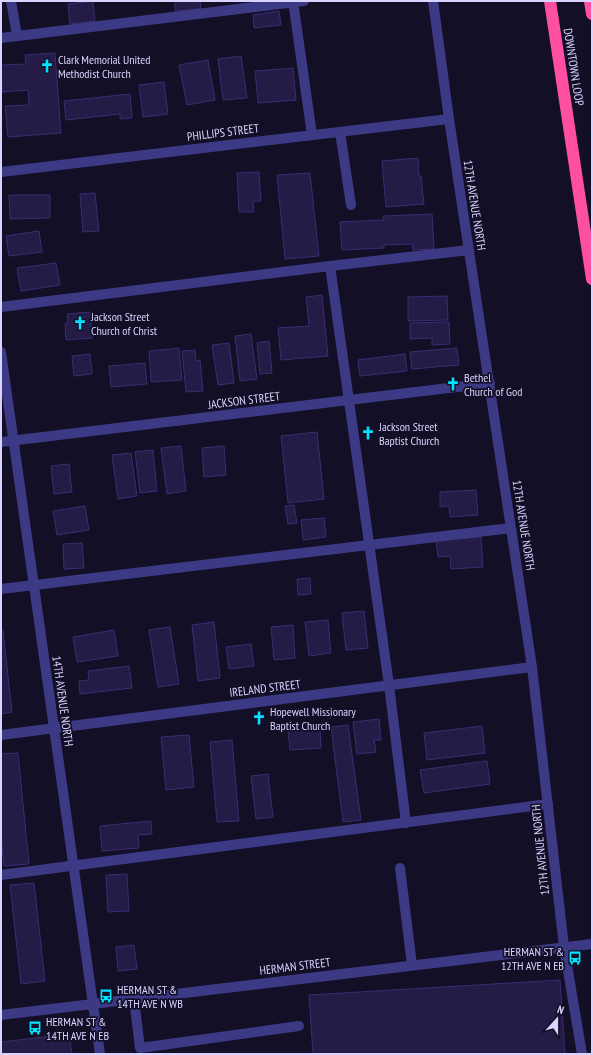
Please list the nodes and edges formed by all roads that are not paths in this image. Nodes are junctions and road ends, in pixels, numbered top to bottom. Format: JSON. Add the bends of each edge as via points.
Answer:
{"nodes":[{"id":1,"x":11,"y":1,"type":"edge"},
{"id":2,"x":297,"y":1,"type":"edge"},
{"id":3,"x":433,"y":1,"type":"edge"},
{"id":4,"x":550,"y":1,"type":"edge"},
{"id":5,"x":590,"y":1,"type":"edge"},
{"id":6,"x":592,"y":14,"type":"edge"},
{"id":7,"x":17,"y":36,"type":"junction"},
{"id":8,"x":1,"y":38,"type":"edge"},
{"id":9,"x":449,"y":119,"type":"junction"},
{"id":10,"x":340,"y":132,"type":"junction"},
{"id":11,"x":312,"y":135,"type":"junction"},
{"id":12,"x":1,"y":172,"type":"edge"},
{"id":13,"x":351,"y":205,"type":"dead end"},
{"id":14,"x":469,"y":250,"type":"junction"},
{"id":15,"x":330,"y":266,"type":"junction"},
{"id":16,"x":592,"y":279,"type":"edge"},
{"id":17,"x":1,"y":306,"type":"edge"},
{"id":18,"x":1,"y":352,"type":"edge"},
{"id":19,"x":490,"y":384,"type":"junction"},
{"id":20,"x":349,"y":400,"type":"junction"},
{"id":21,"x":14,"y":441,"type":"junction"},
{"id":22,"x":1,"y":442,"type":"edge"},
{"id":23,"x":511,"y":528,"type":"junction"},
{"id":24,"x":368,"y":544,"type":"junction"},
{"id":25,"x":34,"y":584,"type":"junction"},
{"id":26,"x":1,"y":589,"type":"edge"},
{"id":27,"x":532,"y":667,"type":"junction"},
{"id":28,"x":388,"y":685,"type":"junction"},
{"id":29,"x":54,"y":728,"type":"junction"},
{"id":30,"x":1,"y":735,"type":"edge"},
{"id":31,"x":548,"y":804,"type":"junction"},
{"id":32,"x":406,"y":824,"type":"junction"},
{"id":33,"x":73,"y":865,"type":"junction"},
{"id":34,"x":400,"y":868,"type":"dead end"},
{"id":35,"x":1,"y":875,"type":"edge"},
{"id":36,"x":592,"y":944,"type":"edge"},
{"id":37,"x":564,"y":947,"type":"junction"},
{"id":38,"x":412,"y":965,"type":"junction"},
{"id":39,"x":134,"y":999,"type":"junction"},
{"id":40,"x":93,"y":1004,"type":"junction"},
{"id":41,"x":1,"y":1015,"type":"edge"},
{"id":42,"x":299,"y":1026,"type":"dead end"},
{"id":43,"x":100,"y":1054,"type":"edge"},
{"id":44,"x":582,"y":1054,"type":"edge"}],
"edges":[{"from":1,"to":7,"type":"street"},
{"from":2,"to":7,"type":"street"},
{"from":2,"to":11,"type":"street"},
{"from":3,"to":9,"type":"street","name":"12TH AVENUE NORTH"},
{"from":4,"to":16,"type":"highway","name":"DOWNTOWN LOOP"},
{"from":5,"to":6,"type":"highway"},
{"from":7,"to":8,"type":"street"},
{"from":9,"to":10,"type":"street","name":"PHILLIPS STREET"},
{"from":9,"to":14,"type":"street","name":"12TH AVENUE NORTH"},
{"from":10,"to":11,"type":"street","name":"PHILLIPS STREET"},
{"from":10,"to":13,"type":"street"},
{"from":11,"to":12,"type":"street","name":"PHILLIPS STREET"},
{"from":14,"to":15,"type":"street"},
{"from":14,"to":19,"type":"street","name":"12TH AVENUE NORTH"},
{"from":15,"to":17,"type":"street"},
{"from":15,"to":20,"type":"street"},
{"from":18,"to":21,"type":"street","name":"14TH AVENUE NORTH"},
{"from":19,"to":20,"type":"street","name":"JACKSON STREET"},
{"from":19,"to":23,"type":"street","name":"12TH AVENUE NORTH"},
{"from":20,"to":21,"type":"street","name":"JACKSON STREET"},
{"from":20,"to":24,"type":"street"},
{"from":21,"to":22,"type":"street","name":"JACKSON STREET"},
{"from":21,"to":25,"type":"street","name":"14TH AVENUE NORTH"},
{"from":23,"to":24,"type":"street"},
{"from":23,"to":27,"type":"street","name":"12TH AVENUE NORTH"},
{"from":24,"to":25,"type":"street"},
{"from":24,"to":28,"type":"street"},
{"from":25,"to":26,"type":"street"},
{"from":25,"to":29,"type":"street","name":"14TH AVENUE NORTH"},
{"from":27,"to":28,"type":"street","name":"IRELAND STREET"},
{"from":27,"to":31,"type":"street","name":"12TH AVENUE NORTH"},
{"from":28,"to":29,"type":"street","name":"IRELAND STREET"},
{"from":28,"to":32,"type":"street"},
{"from":29,"to":30,"type":"street","name":"IRELAND STREET"},
{"from":29,"to":33,"type":"street","name":"14TH AVENUE NORTH"},
{"from":31,"to":32,"type":"street"},
{"from":31,"to":37,"type":"street","name":"12TH AVENUE NORTH"},
{"from":32,"to":33,"type":"street"},
{"from":33,"to":35,"type":"street"},
{"from":33,"to":40,"type":"street","name":"14TH AVENUE NORTH"},
{"from":34,"to":38,"type":"street"},
{"from":36,"to":37,"type":"street","name":"HERMAN STREET"},
{"from":37,"to":38,"type":"street","name":"HERMAN STREET"},
{"from":37,"to":44,"type":"street","name":"12TH AVENUE NORTH"},
{"from":38,"to":39,"type":"street","name":"HERMAN STREET"},
{"from":39,"to":40,"type":"street","name":"HERMAN STREET"},
{"from":39,"to":42,"type":"street","via":[[140,1048]]},
{"from":40,"to":41,"type":"street","name":"HERMAN STREET"},
{"from":40,"to":43,"type":"street","name":"14TH AVENUE NORTH"}]}
